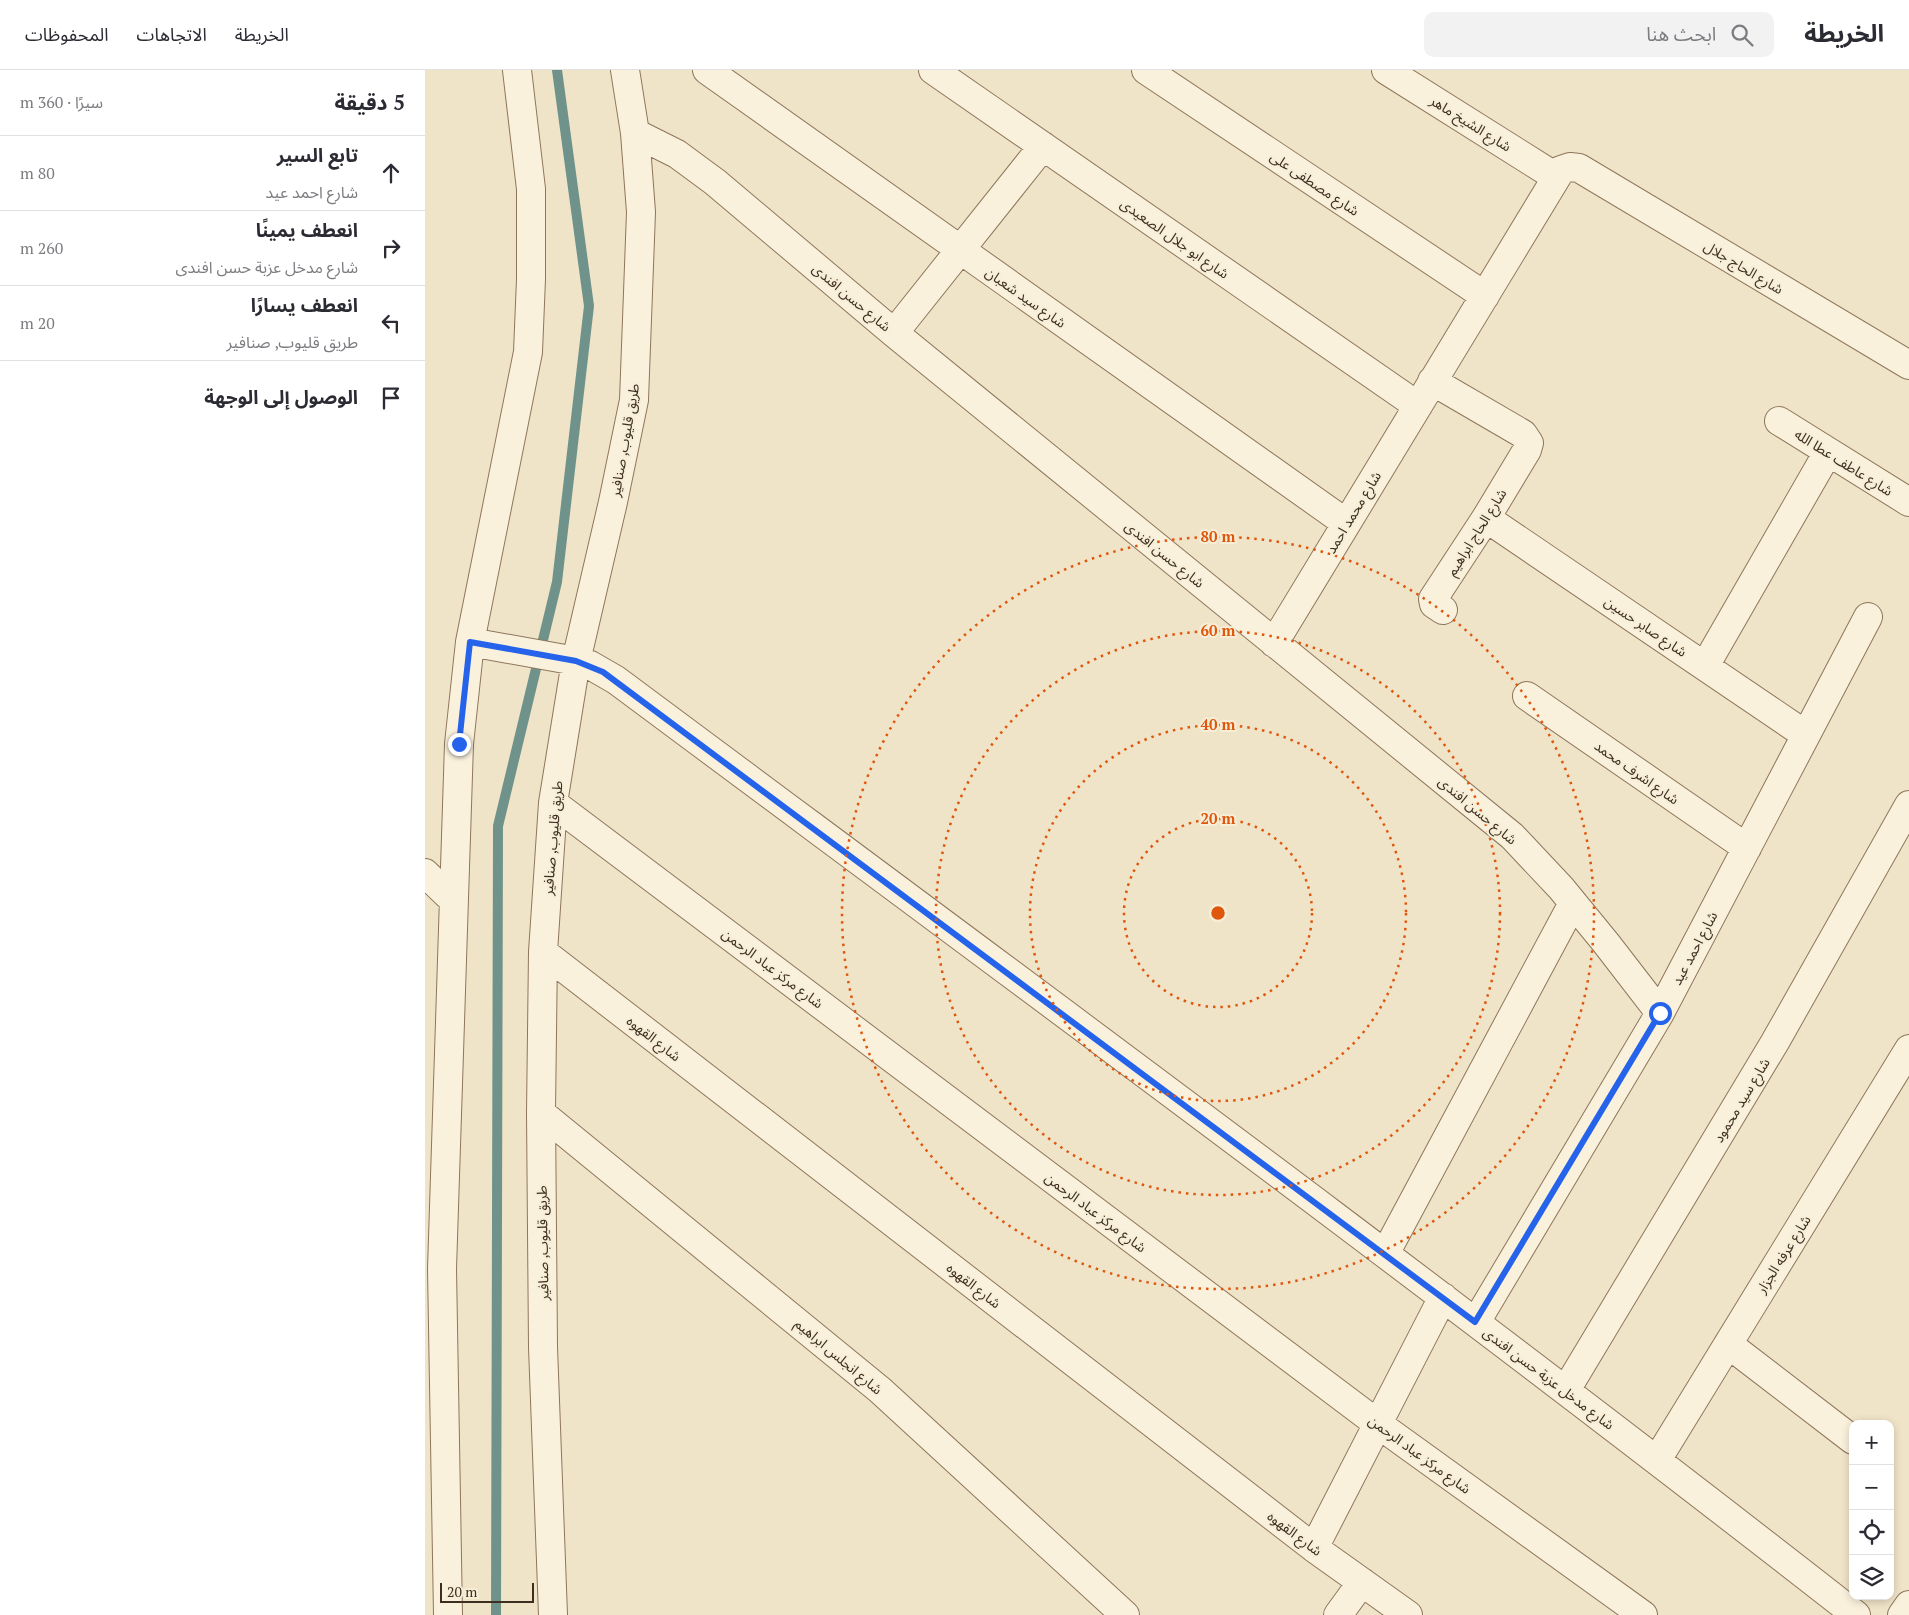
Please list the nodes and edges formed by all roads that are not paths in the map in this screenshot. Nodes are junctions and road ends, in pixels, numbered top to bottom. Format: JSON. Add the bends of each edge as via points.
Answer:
{"nodes":[{"id":1,"x":517,"y":70,"type":"edge"},
{"id":2,"x":625,"y":70,"type":"edge"},
{"id":3,"x":707,"y":70,"type":"edge"},
{"id":4,"x":933,"y":70,"type":"edge"},
{"id":5,"x":1146,"y":70,"type":"edge"},
{"id":6,"x":1386,"y":70,"type":"edge"},
{"id":7,"x":635,"y":133,"type":"junction"},
{"id":8,"x":1043,"y":146,"type":"junction"},
{"id":9,"x":1567,"y":173,"type":"junction"},
{"id":10,"x":960,"y":250,"type":"junction"},
{"id":11,"x":1485,"y":296,"type":"junction"},
{"id":12,"x":894,"y":332,"type":"junction"},
{"id":13,"x":1909,"y":365,"type":"edge"},
{"id":14,"x":1432,"y":381,"type":"junction"},
{"id":15,"x":1418,"y":406,"type":"junction"},
{"id":16,"x":1779,"y":421,"type":"dead end"},
{"id":17,"x":1828,"y":452,"type":"junction"},
{"id":18,"x":1909,"y":502,"type":"edge"},
{"id":19,"x":1486,"y":518,"type":"junction"},
{"id":20,"x":1347,"y":523,"type":"junction"},
{"id":21,"x":1443,"y":610,"type":"dead end"},
{"id":22,"x":1868,"y":617,"type":"dead end"},
{"id":23,"x":470,"y":642,"type":"junction"},
{"id":24,"x":1274,"y":642,"type":"junction"},
{"id":25,"x":576,"y":661,"type":"junction"},
{"id":26,"x":1705,"y":666,"type":"junction"},
{"id":27,"x":1527,"y":696,"type":"dead end"},
{"id":28,"x":1806,"y":735,"type":"junction"},
{"id":29,"x":553,"y":803,"type":"junction"},
{"id":30,"x":1909,"y":805,"type":"edge"},
{"id":31,"x":1747,"y":848,"type":"junction"},
{"id":32,"x":425,"y":873,"type":"edge"},
{"id":33,"x":453,"y":900,"type":"junction"},
{"id":34,"x":1573,"y":902,"type":"junction"},
{"id":35,"x":543,"y":952,"type":"junction"},
{"id":36,"x":1660,"y":1013,"type":"junction"},
{"id":37,"x":1909,"y":1049,"type":"edge"},
{"id":38,"x":541,"y":1113,"type":"junction"},
{"id":39,"x":1385,"y":1254,"type":"junction"},
{"id":40,"x":1443,"y":1297,"type":"junction"},
{"id":41,"x":1475,"y":1322,"type":"junction"},
{"id":42,"x":1728,"y":1344,"type":"junction"},
{"id":43,"x":1566,"y":1390,"type":"junction"},
{"id":44,"x":1378,"y":1424,"type":"junction"},
{"id":45,"x":1849,"y":1437,"type":"edge"},
{"id":46,"x":431,"y":1448,"type":"edge"},
{"id":47,"x":1657,"y":1460,"type":"junction"},
{"id":48,"x":1314,"y":1548,"type":"junction"},
{"id":49,"x":1362,"y":1582,"type":"junction"},
{"id":50,"x":1909,"y":1605,"type":"edge"},
{"id":51,"x":448,"y":1615,"type":"edge"},
{"id":52,"x":553,"y":1615,"type":"edge"},
{"id":53,"x":1125,"y":1615,"type":"edge"},
{"id":54,"x":1337,"y":1615,"type":"edge"},
{"id":55,"x":1408,"y":1615,"type":"edge"},
{"id":56,"x":1643,"y":1615,"type":"edge"},
{"id":57,"x":1856,"y":1615,"type":"edge"},
{"id":58,"x":1901,"y":1615,"type":"edge"}],
"edges":[{"from":1,"to":23,"type":"street","via":[[531,190],[527,352]]},
{"from":2,"to":7,"type":"street","name":"طريق قليوب, صنافير"},
{"from":3,"to":10,"type":"street","name":"شارع سيد شعبان"},
{"from":4,"to":8,"type":"street","name":"شارع ابو جلال الصعيدى"},
{"from":5,"to":11,"type":"street","name":"شارع مصطفى على"},
{"from":6,"to":9,"type":"street","name":"شارع الشيخ ماهر"},
{"from":7,"to":12,"type":"street","name":"شارع حسن افندى","via":[[677,154],[715,182]]},
{"from":7,"to":25,"type":"street","name":"طريق قليوب, صنافير","via":[[641,212],[634,400]]},
{"from":8,"to":10,"type":"street"},
{"from":8,"to":15,"type":"street","name":"شارع ابو جلال الصعيدى"},
{"from":9,"to":11,"type":"street","name":"شارع محمد احمد"},
{"from":9,"to":13,"type":"street","name":"شارع الحاج جلال"},
{"from":10,"to":12,"type":"street"},
{"from":10,"to":20,"type":"street","name":"شارع سيد شعبان"},
{"from":11,"to":14,"type":"street","name":"شارع محمد احمد"},
{"from":12,"to":24,"type":"street","name":"شارع حسن افندى"},
{"from":14,"to":15,"type":"street","name":"شارع محمد احمد"},
{"from":14,"to":19,"type":"street","name":"شارع الحاج ابراهيم","via":[[1523,434],[1529,443]]},
{"from":15,"to":20,"type":"street","name":"شارع محمد احمد"},
{"from":16,"to":17,"type":"street","name":"شارع عاطف عطا الله"},
{"from":17,"to":18,"type":"street","name":"شارع عاطف عطا الله"},
{"from":17,"to":26,"type":"street"},
{"from":19,"to":21,"type":"street","name":"شارع الحاج ابراهيم","via":[[1433,599],[1434,604]]},
{"from":19,"to":26,"type":"street","name":"شارع صابر حسين"},
{"from":20,"to":24,"type":"street","name":"شارع محمد احمد"},
{"from":22,"to":28,"type":"street","name":"شارع احمد عيد"},
{"from":23,"to":25,"type":"street","name":"شارع مدخل عزبة حسن افندى"},
{"from":23,"to":33,"type":"street","via":[[459,744]]},
{"from":24,"to":34,"type":"street","name":"شارع حسن افندى","via":[[1512,836]]},
{"from":25,"to":29,"type":"street","name":"طريق قليوب, صنافير"},
{"from":25,"to":39,"type":"street","name":"شارع مدخل عزبة حسن افندى","via":[[616,680]]},
{"from":26,"to":28,"type":"street","name":"شارع صابر حسين"},
{"from":27,"to":31,"type":"street","name":"شارع اشرف محمد"},
{"from":28,"to":31,"type":"street","name":"شارع احمد عيد"},
{"from":29,"to":35,"type":"street","name":"طريق قليوب, صنافير"},
{"from":29,"to":44,"type":"street","name":"شارع مركز عباد الرحمن"},
{"from":30,"to":43,"type":"street","name":"شارع سيد محمود","via":[[1775,1042]]},
{"from":31,"to":36,"type":"street","name":"شارع احمد عيد"},
{"from":32,"to":33,"type":"street"},
{"from":33,"to":46,"type":"street","via":[[442,1269]]},
{"from":34,"to":36,"type":"street","name":"شارع حسن افندى"},
{"from":34,"to":39,"type":"street"},
{"from":35,"to":38,"type":"street","name":"طريق قليوب, صنافير"},
{"from":35,"to":48,"type":"street","name":"شارع القهوه"},
{"from":36,"to":41,"type":"street","name":"شارع احمد عيد"},
{"from":37,"to":42,"type":"street","name":"شارع عرفه الجزار"},
{"from":38,"to":52,"type":"street","name":"طريق قليوب, صنافير","via":[[543,1347]]},
{"from":38,"to":53,"type":"street","name":"شارع انجلس ابراهيم","via":[[880,1390]]},
{"from":39,"to":40,"type":"street","name":"شارع مدخل عزبة حسن افندى"},
{"from":40,"to":41,"type":"street","name":"شارع مدخل عزبة حسن افندى"},
{"from":40,"to":44,"type":"street"},
{"from":41,"to":43,"type":"street","name":"شارع مدخل عزبة حسن افندى"},
{"from":42,"to":45,"type":"street"},
{"from":42,"to":47,"type":"street","name":"شارع عرفه الجزار"},
{"from":43,"to":47,"type":"street","name":"شارع مدخل عزبة حسن افندى"},
{"from":44,"to":48,"type":"street"},
{"from":44,"to":56,"type":"street","name":"شارع مركز عباد الرحمن"},
{"from":46,"to":51,"type":"street"},
{"from":47,"to":57,"type":"street","name":"شارع مدخل عزبة حسن افندى"},
{"from":48,"to":49,"type":"street","name":"شارع القهوه"},
{"from":49,"to":54,"type":"street"},
{"from":49,"to":55,"type":"street","name":"شارع القهوه"},
{"from":50,"to":58,"type":"street"}]}
